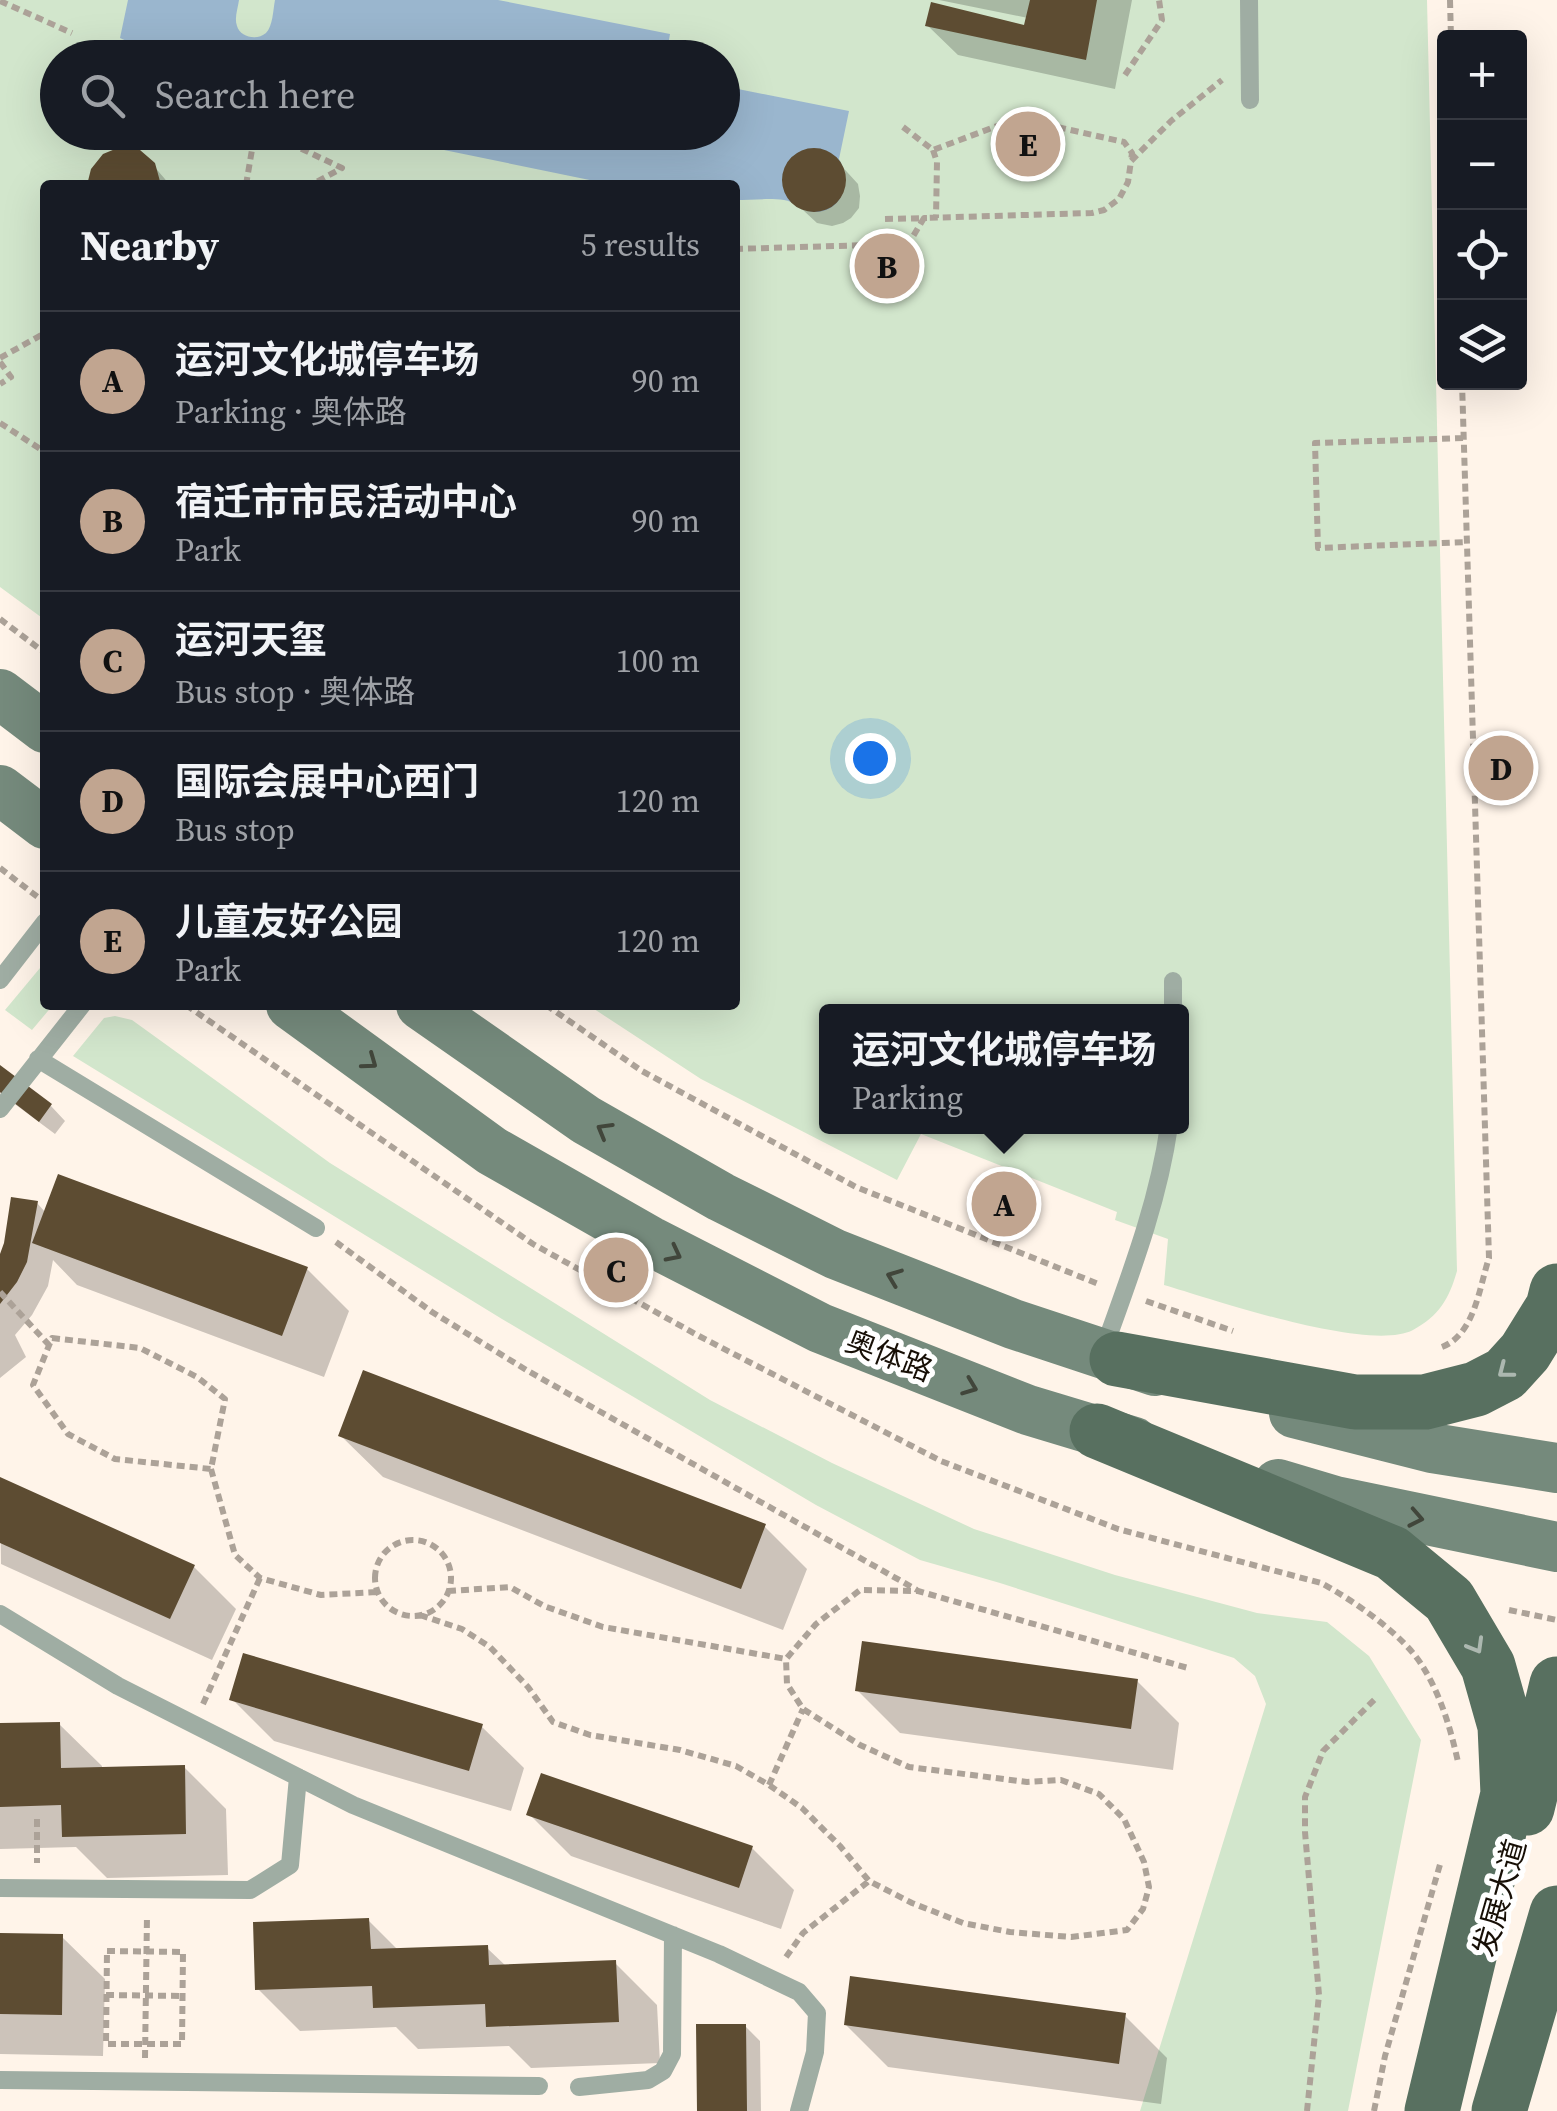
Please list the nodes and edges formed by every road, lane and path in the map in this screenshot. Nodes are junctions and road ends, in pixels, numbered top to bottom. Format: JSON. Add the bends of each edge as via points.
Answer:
{"nodes":[{"id":1,"x":1159,"y":0,"type":"edge"},
{"id":2,"x":1249,"y":0,"type":"edge"},
{"id":3,"x":1450,"y":0,"type":"edge"},
{"id":4,"x":0,"y":1,"type":"edge"},
{"id":5,"x":1451,"y":30,"type":"edge"},
{"id":6,"x":72,"y":33,"type":"dead end"},
{"id":7,"x":1227,"y":74,"type":"dead end"},
{"id":8,"x":1125,"y":75,"type":"dead end"},
{"id":9,"x":1250,"y":100,"type":"dead end"},
{"id":10,"x":903,"y":127,"type":"dead end"},
{"id":11,"x":251,"y":150,"type":"edge"},
{"id":12,"x":304,"y":150,"type":"edge"},
{"id":13,"x":933,"y":150,"type":"junction"},
{"id":14,"x":1131,"y":161,"type":"junction"},
{"id":15,"x":247,"y":180,"type":"edge"},
{"id":16,"x":320,"y":180,"type":"edge"},
{"id":17,"x":924,"y":218,"type":"junction"},
{"id":18,"x":936,"y":218,"type":"junction"},
{"id":19,"x":885,"y":219,"type":"dead end"},
{"id":20,"x":740,"y":249,"type":"edge"},
{"id":21,"x":40,"y":336,"type":"edge"},
{"id":22,"x":0,"y":360,"type":"edge"},
{"id":23,"x":0,"y":384,"type":"edge"},
{"id":24,"x":1462,"y":390,"type":"edge"},
{"id":25,"x":0,"y":423,"type":"edge"},
{"id":26,"x":1464,"y":438,"type":"junction"},
{"id":27,"x":40,"y":449,"type":"edge"},
{"id":28,"x":1466,"y":542,"type":"junction"},
{"id":29,"x":0,"y":619,"type":"edge"},
{"id":30,"x":40,"y":650,"type":"edge"},
{"id":31,"x":0,"y":694,"type":"edge"},
{"id":32,"x":40,"y":724,"type":"edge"},
{"id":33,"x":0,"y":790,"type":"edge"},
{"id":34,"x":40,"y":820,"type":"edge"},
{"id":35,"x":0,"y":868,"type":"edge"},
{"id":36,"x":40,"y":898,"type":"edge"},
{"id":37,"x":40,"y":928,"type":"edge"},
{"id":38,"x":0,"y":980,"type":"edge"},
{"id":39,"x":1173,"y":980,"type":"dead end"},
{"id":40,"x":1173,"y":1004,"type":"edge"},
{"id":41,"x":78,"y":1010,"type":"edge"},
{"id":42,"x":193,"y":1010,"type":"edge"},
{"id":43,"x":299,"y":1010,"type":"edge"},
{"id":44,"x":428,"y":1010,"type":"edge"},
{"id":45,"x":553,"y":1010,"type":"edge"},
{"id":46,"x":38,"y":1058,"type":"junction"},
{"id":47,"x":0,"y":1108,"type":"edge"},
{"id":48,"x":1167,"y":1134,"type":"edge"},
{"id":49,"x":316,"y":1228,"type":"joint"},
{"id":50,"x":1557,"y":1291,"type":"edge"},
{"id":51,"x":0,"y":1292,"type":"edge"},
{"id":52,"x":1123,"y":1293,"type":"junction"},
{"id":53,"x":1244,"y":1335,"type":"dead end"},
{"id":54,"x":49,"y":1345,"type":"junction"},
{"id":55,"x":1441,"y":1348,"type":"dead end"},
{"id":56,"x":1109,"y":1356,"type":"junction"},
{"id":57,"x":1096,"y":1431,"type":"junction"},
{"id":58,"x":1557,"y":1468,"type":"edge"},
{"id":59,"x":210,"y":1469,"type":"junction"},
{"id":60,"x":1557,"y":1547,"type":"edge"},
{"id":61,"x":260,"y":1578,"type":"junction"},
{"id":62,"x":448,"y":1591,"type":"junction"},
{"id":63,"x":918,"y":1591,"type":"junction"},
{"id":64,"x":377,"y":1592,"type":"junction"},
{"id":65,"x":0,"y":1614,"type":"edge"},
{"id":66,"x":420,"y":1615,"type":"junction"},
{"id":67,"x":786,"y":1660,"type":"junction"},
{"id":68,"x":1188,"y":1668,"type":"dead end"},
{"id":69,"x":1557,"y":1684,"type":"edge"},
{"id":70,"x":1375,"y":1699,"type":"dead end"},
{"id":71,"x":803,"y":1709,"type":"junction"},
{"id":72,"x":194,"y":1725,"type":"junction"},
{"id":73,"x":1459,"y":1769,"type":"dead end"},
{"id":74,"x":298,"y":1778,"type":"junction"},
{"id":75,"x":770,"y":1785,"type":"junction"},
{"id":76,"x":37,"y":1819,"type":"dead end"},
{"id":77,"x":1444,"y":1853,"type":"dead end"},
{"id":78,"x":869,"y":1881,"type":"junction"},
{"id":79,"x":0,"y":1888,"type":"edge"},
{"id":80,"x":37,"y":1889,"type":"junction"},
{"id":81,"x":148,"y":1889,"type":"junction"},
{"id":82,"x":1557,"y":1912,"type":"edge"},
{"id":83,"x":673,"y":1935,"type":"junction"},
{"id":84,"x":146,"y":1952,"type":"junction"},
{"id":85,"x":1557,"y":1976,"type":"edge"},
{"id":86,"x":771,"y":1979,"type":"junction"},
{"id":87,"x":106,"y":1994,"type":"junction"},
{"id":88,"x":146,"y":1995,"type":"junction"},
{"id":89,"x":182,"y":1996,"type":"junction"},
{"id":90,"x":146,"y":2044,"type":"junction"},
{"id":91,"x":0,"y":2080,"type":"edge"},
{"id":92,"x":145,"y":2081,"type":"junction"},
{"id":93,"x":539,"y":2086,"type":"dead end"},
{"id":94,"x":580,"y":2087,"type":"dead end"},
{"id":95,"x":799,"y":2111,"type":"edge"},
{"id":96,"x":1307,"y":2111,"type":"edge"},
{"id":97,"x":1374,"y":2111,"type":"edge"},
{"id":98,"x":1435,"y":2111,"type":"edge"},
{"id":99,"x":1498,"y":2111,"type":"edge"},
{"id":100,"x":1509,"y":2111,"type":"edge"}],
"edges":[{"from":1,"to":8,"type":"path","via":[[1162,20]]},
{"from":2,"to":9,"type":"lane"},
{"from":3,"to":5,"type":"path"},
{"from":4,"to":6,"type":"path"},
{"from":7,"to":14,"type":"path"},
{"from":10,"to":13,"type":"path"},
{"from":11,"to":15,"type":"path"},
{"from":12,"to":16,"type":"path","via":[[342,168]]},
{"from":13,"to":14,"type":"path","via":[[1026,120],[1124,142]]},
{"from":13,"to":18,"type":"path"},
{"from":14,"to":18,"type":"path","via":[[1119,200],[1104,210]]},
{"from":17,"to":18,"type":"path"},
{"from":17,"to":19,"type":"path"},
{"from":17,"to":20,"type":"path","via":[[902,244]]},
{"from":21,"to":22,"type":"path"},
{"from":22,"to":23,"type":"path","via":[[11,377]]},
{"from":24,"to":26,"type":"path"},
{"from":25,"to":27,"type":"path"},
{"from":26,"to":28,"type":"path"},
{"from":26,"to":28,"type":"path","via":[[1315,443],[1315,461],[1318,548]]},
{"from":28,"to":55,"type":"path","via":[[1488,1258],[1466,1329]]},
{"from":29,"to":30,"type":"path"},
{"from":31,"to":32,"type":"main road"},
{"from":33,"to":34,"type":"main road"},
{"from":35,"to":36,"type":"path"},
{"from":37,"to":38,"type":"lane"},
{"from":39,"to":40,"type":"lane"},
{"from":41,"to":46,"type":"lane"},
{"from":42,"to":73,"type":"path","via":[[533,1244],[941,1461],[1118,1529],[1321,1582],[1342,1594],[1423,1666],[1449,1723]]},
{"from":43,"to":57,"type":"main road","name":"奥体路","one_way":true,"via":[[492,1151],[650,1241],[820,1328]]},
{"from":56,"to":44,"type":"main road","one_way":true,"via":[[835,1254],[720,1197],[586,1120]]},
{"from":45,"to":52,"type":"path","via":[[642,1071],[856,1188]]},
{"from":46,"to":47,"type":"lane"},
{"from":46,"to":49,"type":"lane"},
{"from":48,"to":52,"type":"lane"},
{"from":49,"to":63,"type":"path","via":[[528,1372]]},
{"from":50,"to":56,"type":"main road","one_way":true,"via":[[1526,1352],[1505,1374],[1424,1402],[1354,1402]]},
{"from":51,"to":54,"type":"path"},
{"from":52,"to":53,"type":"path"},
{"from":52,"to":56,"type":"lane"},
{"from":54,"to":59,"type":"path","via":[[33,1385],[68,1434],[115,1458]]},
{"from":54,"to":59,"type":"path","via":[[52,1338],[140,1348],[197,1377],[225,1399]]},
{"from":56,"to":58,"type":"main road","via":[[1248,1402],[1432,1448]]},
{"from":57,"to":60,"type":"main road","name":"奥体路","one_way":true,"via":[[1335,1502]]},
{"from":57,"to":98,"type":"main road","one_way":true,"via":[[1392,1553],[1449,1600],[1488,1666],[1505,1726],[1508,1794]]},
{"from":59,"to":61,"type":"path","via":[[235,1555]]},
{"from":61,"to":64,"type":"path","via":[[322,1595]]},
{"from":61,"to":72,"type":"path"},
{"from":62,"to":64,"type":"path","via":[[444,1555],[412,1540],[381,1557]]},
{"from":62,"to":66,"type":"path"},
{"from":62,"to":67,"type":"path","via":[[510,1587],[603,1627]]},
{"from":63,"to":67,"type":"path","via":[[860,1590],[816,1624]]},
{"from":63,"to":68,"type":"path"},
{"from":64,"to":66,"type":"path","via":[[394,1611]]},
{"from":65,"to":72,"type":"lane"},
{"from":66,"to":75,"type":"path","via":[[490,1647],[553,1722],[736,1766]]},
{"from":67,"to":71,"type":"path","via":[[787,1684]]},
{"from":69,"to":98,"type":"main road","name":"发展大道"},
{"from":70,"to":96,"type":"path","via":[[1323,1751],[1305,1797],[1319,1994]]},
{"from":71,"to":75,"type":"path"},
{"from":71,"to":78,"type":"path","via":[[908,1767],[1061,1780],[1099,1794],[1124,1818],[1149,1887],[1127,1930],[1071,1936],[963,1923]]},
{"from":72,"to":74,"type":"lane"},
{"from":74,"to":81,"type":"lane","via":[[290,1864],[250,1890]]},
{"from":74,"to":83,"type":"lane"},
{"from":75,"to":78,"type":"path","via":[[802,1808]]},
{"from":76,"to":80,"type":"path"},
{"from":77,"to":97,"type":"path"},
{"from":78,"to":86,"type":"path","via":[[803,1933]]},
{"from":79,"to":80,"type":"lane"},
{"from":80,"to":81,"type":"lane"},
{"from":81,"to":84,"type":"path"},
{"from":82,"to":99,"type":"main road","name":"发展大道"},
{"from":83,"to":86,"type":"lane"},
{"from":83,"to":94,"type":"lane","via":[[672,2054],[663,2071],[648,2080]]},
{"from":84,"to":87,"type":"path","via":[[107,1951]]},
{"from":84,"to":88,"type":"path"},
{"from":84,"to":89,"type":"path","via":[[183,1952]]},
{"from":85,"to":100,"type":"main road"},
{"from":86,"to":95,"type":"lane","via":[[799,1992],[817,2013],[815,2052]]},
{"from":87,"to":88,"type":"path"},
{"from":87,"to":90,"type":"path","via":[[106,2044]]},
{"from":88,"to":89,"type":"path"},
{"from":88,"to":90,"type":"path"},
{"from":89,"to":90,"type":"path","via":[[182,2044]]},
{"from":90,"to":92,"type":"path"},
{"from":91,"to":92,"type":"lane"},
{"from":92,"to":93,"type":"lane"}]}
